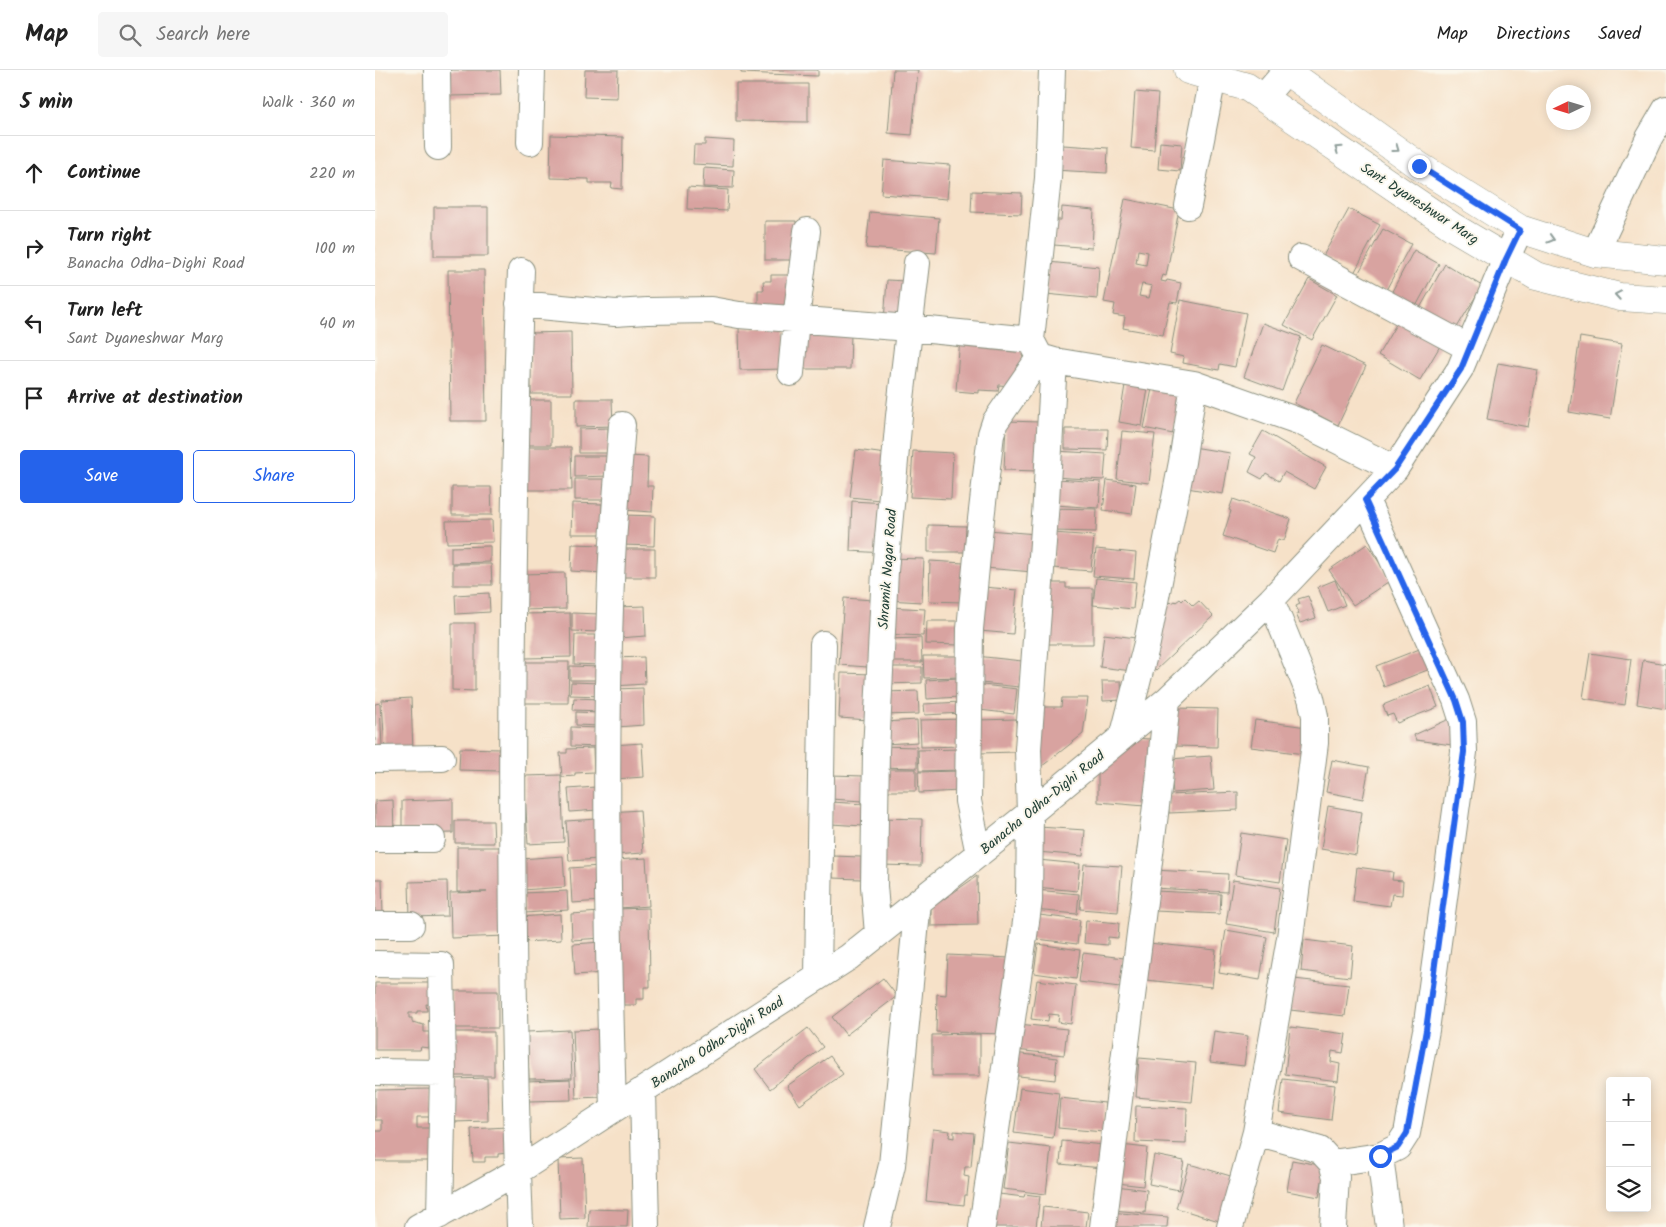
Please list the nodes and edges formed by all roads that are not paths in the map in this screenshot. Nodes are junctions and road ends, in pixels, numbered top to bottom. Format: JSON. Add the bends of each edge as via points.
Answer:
{"nodes":[{"id":1,"x":437,"y":70,"type":"edge"},
{"id":2,"x":532,"y":70,"type":"edge"},
{"id":3,"x":1053,"y":70,"type":"edge"},
{"id":4,"x":1286,"y":70,"type":"edge"},
{"id":5,"x":1201,"y":74,"type":"edge"},
{"id":6,"x":1263,"y":98,"type":"junction"},
{"id":7,"x":1666,"y":109,"type":"edge"},
{"id":8,"x":530,"y":142,"type":"dead end"},
{"id":9,"x":438,"y":147,"type":"dead end"},
{"id":10,"x":1188,"y":206,"type":"dead end"},
{"id":11,"x":1520,"y":230,"type":"junction"},
{"id":12,"x":807,"y":231,"type":"dead end"},
{"id":13,"x":1595,"y":253,"type":"junction"},
{"id":14,"x":1301,"y":258,"type":"dead end"},
{"id":15,"x":1506,"y":259,"type":"junction"},
{"id":16,"x":1666,"y":260,"type":"edge"},
{"id":17,"x":917,"y":263,"type":"dead end"},
{"id":18,"x":521,"y":271,"type":"dead end"},
{"id":19,"x":1666,"y":300,"type":"edge"},
{"id":20,"x":519,"y":304,"type":"junction"},
{"id":21,"x":796,"y":319,"type":"junction"},
{"id":22,"x":909,"y":328,"type":"junction"},
{"id":23,"x":1469,"y":348,"type":"junction"},
{"id":24,"x":1042,"y":352,"type":"junction"},
{"id":25,"x":791,"y":373,"type":"dead end"},
{"id":26,"x":1194,"y":384,"type":"junction"},
{"id":27,"x":622,"y":425,"type":"dead end"},
{"id":28,"x":1395,"y":469,"type":"junction"},
{"id":29,"x":1365,"y":500,"type":"junction"},
{"id":30,"x":1271,"y":600,"type":"junction"},
{"id":31,"x":823,"y":644,"type":"dead end"},
{"id":32,"x":1167,"y":700,"type":"junction"},
{"id":33,"x":1125,"y":734,"type":"junction"},
{"id":34,"x":442,"y":758,"type":"dead end"},
{"id":35,"x":375,"y":759,"type":"edge"},
{"id":36,"x":1029,"y":813,"type":"junction"},
{"id":37,"x":375,"y":839,"type":"edge"},
{"id":38,"x":432,"y":840,"type":"dead end"},
{"id":39,"x":979,"y":854,"type":"junction"},
{"id":40,"x":918,"y":902,"type":"junction"},
{"id":41,"x":375,"y":925,"type":"edge"},
{"id":42,"x":411,"y":925,"type":"dead end"},
{"id":43,"x":879,"y":934,"type":"junction"},
{"id":44,"x":375,"y":964,"type":"edge"},
{"id":45,"x":818,"y":977,"type":"junction"},
{"id":46,"x":375,"y":1072,"type":"edge"},
{"id":47,"x":443,"y":1073,"type":"junction"},
{"id":48,"x":643,"y":1090,"type":"junction"},
{"id":49,"x":613,"y":1109,"type":"junction"},
{"id":50,"x":1256,"y":1132,"type":"junction"},
{"id":51,"x":1380,"y":1156,"type":"junction"},
{"id":52,"x":1332,"y":1162,"type":"junction"},
{"id":53,"x":518,"y":1171,"type":"junction"},
{"id":54,"x":429,"y":1221,"type":"edge"},
{"id":55,"x":520,"y":1227,"type":"edge"},
{"id":56,"x":646,"y":1227,"type":"edge"},
{"id":57,"x":877,"y":1227,"type":"edge"},
{"id":58,"x":982,"y":1227,"type":"edge"},
{"id":59,"x":1103,"y":1227,"type":"edge"},
{"id":60,"x":1230,"y":1227,"type":"edge"},
{"id":61,"x":1333,"y":1227,"type":"edge"},
{"id":62,"x":1389,"y":1227,"type":"edge"}],
"edges":[{"from":1,"to":9,"type":"street"},
{"from":2,"to":8,"type":"street"},
{"from":3,"to":24,"type":"street"},
{"from":4,"to":6,"type":"street"},
{"from":4,"to":11,"type":"main road","one_way":true,"via":[[1419,166]]},
{"from":5,"to":6,"type":"main road","name":"Sant Dyaneshwar Marg","via":[[1247,87]]},
{"from":5,"to":10,"type":"street"},
{"from":15,"to":6,"type":"main road","name":"Sant Dyaneshwar Marg","one_way":true,"via":[[1453,227]]},
{"from":7,"to":13,"type":"street"},
{"from":11,"to":13,"type":"main road","one_way":true},
{"from":11,"to":15,"type":"street","name":"Banacha Odha-Dighi Road"},
{"from":12,"to":21,"type":"street"},
{"from":13,"to":16,"type":"main road"},
{"from":14,"to":23,"type":"street"},
{"from":19,"to":15,"type":"main road","name":"Sant Dyaneshwar Marg","one_way":true,"via":[[1621,297],[1536,276]]},
{"from":15,"to":23,"type":"street","name":"Banacha Odha-Dighi Road"},
{"from":17,"to":22,"type":"street","name":"Shramik Nagar Road"},
{"from":18,"to":20,"type":"street"},
{"from":20,"to":21,"type":"street","via":[[615,313],[711,310]]},
{"from":20,"to":53,"type":"street","via":[[512,730]]},
{"from":21,"to":22,"type":"street"},
{"from":21,"to":25,"type":"street"},
{"from":22,"to":24,"type":"street"},
{"from":22,"to":43,"type":"street","name":"Shramik Nagar Road","via":[[885,572],[876,751],[874,886]]},
{"from":23,"to":28,"type":"street","name":"Banacha Odha-Dighi Road","via":[[1461,369]]},
{"from":24,"to":26,"type":"street"},
{"from":24,"to":36,"type":"street","via":[[1045,511],[1027,749]]},
{"from":24,"to":39,"type":"street","via":[[995,422],[991,434],[970,629],[968,801]]},
{"from":26,"to":28,"type":"street","via":[[1301,422]]},
{"from":26,"to":33,"type":"street","via":[[1147,643]]},
{"from":27,"to":49,"type":"street","via":[[611,578],[607,734]]},
{"from":28,"to":29,"type":"street","name":"Banacha Odha-Dighi Road"},
{"from":29,"to":30,"type":"street","name":"Banacha Odha-Dighi Road"},
{"from":29,"to":51,"type":"street","via":[[1456,700],[1463,722],[1464,752],[1426,1030],[1407,1133],[1398,1147]]},
{"from":30,"to":32,"type":"street","name":"Banacha Odha-Dighi Road"},
{"from":30,"to":50,"type":"street","via":[[1311,698],[1315,743],[1290,938]]},
{"from":31,"to":45,"type":"street"},
{"from":32,"to":33,"type":"street","name":"Banacha Odha-Dighi Road"},
{"from":32,"to":59,"type":"street"},
{"from":33,"to":36,"type":"street","name":"Banacha Odha-Dighi Road"},
{"from":34,"to":35,"type":"street"},
{"from":36,"to":39,"type":"street","name":"Banacha Odha-Dighi Road"},
{"from":36,"to":58,"type":"street","via":[[1029,901]]},
{"from":37,"to":38,"type":"street"},
{"from":39,"to":40,"type":"street","name":"Banacha Odha-Dighi Road"},
{"from":40,"to":43,"type":"street","name":"Banacha Odha-Dighi Road"},
{"from":40,"to":57,"type":"street","via":[[892,1165]]},
{"from":41,"to":42,"type":"street"},
{"from":43,"to":45,"type":"street","name":"Banacha Odha-Dighi Road"},
{"from":44,"to":47,"type":"street","via":[[441,965]]},
{"from":45,"to":48,"type":"street","name":"Banacha Odha-Dighi Road"},
{"from":46,"to":47,"type":"street"},
{"from":47,"to":54,"type":"street"},
{"from":48,"to":49,"type":"street","name":"Banacha Odha-Dighi Road"},
{"from":48,"to":56,"type":"street"},
{"from":49,"to":53,"type":"street","name":"Banacha Odha-Dighi Road"},
{"from":50,"to":52,"type":"street","via":[[1321,1150]]},
{"from":50,"to":60,"type":"street"},
{"from":51,"to":52,"type":"street"},
{"from":51,"to":62,"type":"street"},
{"from":52,"to":61,"type":"street","via":[[1336,1177]]},
{"from":53,"to":54,"type":"street","name":"Banacha Odha-Dighi Road"},
{"from":53,"to":55,"type":"street"}]}
